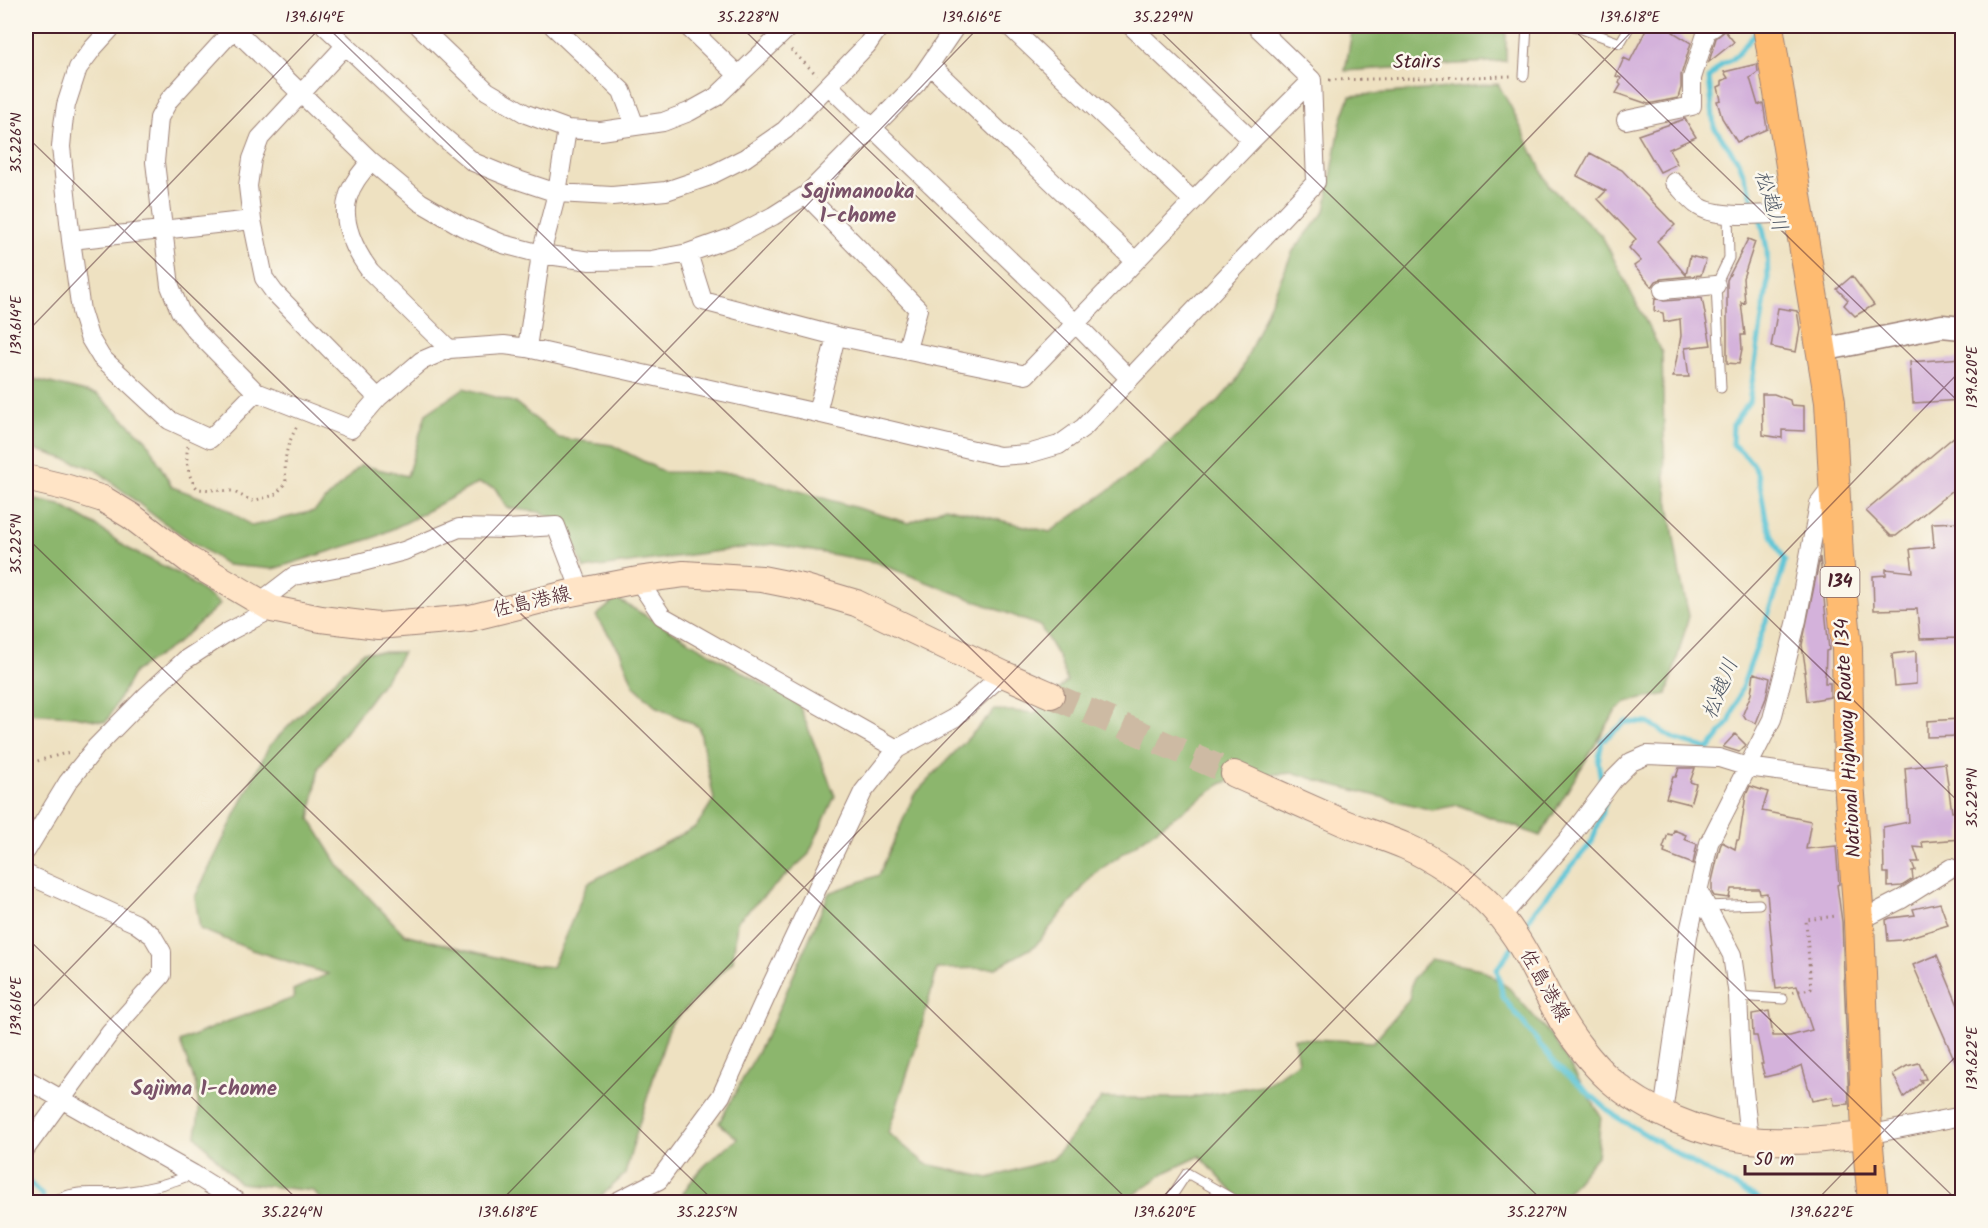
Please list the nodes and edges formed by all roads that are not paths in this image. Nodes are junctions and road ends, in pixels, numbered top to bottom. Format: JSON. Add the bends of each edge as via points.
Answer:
{"nodes":[{"id":1,"x":113,"y":26,"type":"edge"},
{"id":2,"x":324,"y":26,"type":"edge"},
{"id":3,"x":419,"y":26,"type":"edge"},
{"id":4,"x":553,"y":26,"type":"edge"},
{"id":5,"x":687,"y":26,"type":"edge"},
{"id":6,"x":880,"y":26,"type":"edge"},
{"id":7,"x":956,"y":26,"type":"edge"},
{"id":8,"x":1009,"y":26,"type":"edge"},
{"id":9,"x":1131,"y":26,"type":"edge"},
{"id":10,"x":1256,"y":26,"type":"edge"},
{"id":11,"x":1527,"y":26,"type":"edge"},
{"id":12,"x":1574,"y":26,"type":"edge"},
{"id":13,"x":1630,"y":26,"type":"edge"},
{"id":14,"x":1714,"y":26,"type":"edge"},
{"id":15,"x":232,"y":27,"type":"edge"},
{"id":16,"x":784,"y":31,"type":"edge"},
{"id":17,"x":1771,"y":31,"type":"edge"},
{"id":18,"x":345,"y":46,"type":"junction"},
{"id":19,"x":930,"y":65,"type":"junction"},
{"id":20,"x":740,"y":76,"type":"junction"},
{"id":21,"x":1524,"y":76,"type":"road end"},
{"id":22,"x":1312,"y":80,"type":"junction"},
{"id":23,"x":829,"y":86,"type":"junction"},
{"id":24,"x":301,"y":93,"type":"junction"},
{"id":25,"x":1626,"y":120,"type":"dead end"},
{"id":26,"x":635,"y":126,"type":"junction"},
{"id":27,"x":872,"y":128,"type":"junction"},
{"id":28,"x":567,"y":129,"type":"junction"},
{"id":29,"x":1252,"y":140,"type":"junction"},
{"id":30,"x":371,"y":161,"type":"junction"},
{"id":31,"x":1674,"y":182,"type":"dead end"},
{"id":32,"x":556,"y":193,"type":"junction"},
{"id":33,"x":806,"y":195,"type":"junction"},
{"id":34,"x":1193,"y":201,"type":"junction"},
{"id":35,"x":1786,"y":213,"type":"junction"},
{"id":36,"x":1735,"y":215,"type":"junction"},
{"id":37,"x":252,"y":220,"type":"junction"},
{"id":38,"x":163,"y":229,"type":"junction"},
{"id":39,"x":71,"y":240,"type":"junction"},
{"id":40,"x":688,"y":253,"type":"junction"},
{"id":41,"x":542,"y":254,"type":"junction"},
{"id":42,"x":1135,"y":261,"type":"junction"},
{"id":43,"x":1716,"y":285,"type":"junction"},
{"id":44,"x":1663,"y":290,"type":"dead end"},
{"id":45,"x":1075,"y":323,"type":"junction"},
{"id":46,"x":1962,"y":328,"type":"edge"},
{"id":47,"x":836,"y":336,"type":"junction"},
{"id":48,"x":527,"y":348,"type":"junction"},
{"id":49,"x":449,"y":349,"type":"junction"},
{"id":50,"x":907,"y":349,"type":"junction"},
{"id":51,"x":1821,"y":350,"type":"junction"},
{"id":52,"x":1129,"y":378,"type":"junction"},
{"id":53,"x":1721,"y":388,"type":"dead end"},
{"id":54,"x":256,"y":392,"type":"junction"},
{"id":55,"x":378,"y":398,"type":"junction"},
{"id":56,"x":817,"y":413,"type":"junction"},
{"id":57,"x":26,"y":478,"type":"edge"},
{"id":58,"x":1835,"y":483,"type":"junction"},
{"id":59,"x":638,"y":580,"type":"junction"},
{"id":60,"x":581,"y":591,"type":"junction"},
{"id":61,"x":266,"y":606,"type":"junction"},
{"id":62,"x":1003,"y":674,"type":"junction"},
{"id":63,"x":1051,"y":694,"type":"tunnel mouth"},
{"id":64,"x":897,"y":749,"type":"junction"},
{"id":65,"x":1748,"y":767,"type":"junction"},
{"id":66,"x":1234,"y":774,"type":"tunnel mouth"},
{"id":67,"x":1850,"y":781,"type":"junction"},
{"id":68,"x":26,"y":851,"type":"edge"},
{"id":69,"x":1951,"y":868,"type":"dead end"},
{"id":70,"x":26,"y":874,"type":"edge"},
{"id":71,"x":1703,"y":899,"type":"junction"},
{"id":72,"x":1760,"y":904,"type":"dead end"},
{"id":73,"x":1859,"y":918,"type":"junction"},
{"id":74,"x":1505,"y":920,"type":"junction"},
{"id":75,"x":1738,"y":996,"type":"junction"},
{"id":76,"x":1783,"y":999,"type":"road end"},
{"id":77,"x":26,"y":1079,"type":"edge"},
{"id":78,"x":60,"y":1100,"type":"junction"},
{"id":79,"x":1663,"y":1113,"type":"junction"},
{"id":80,"x":1962,"y":1116,"type":"edge"},
{"id":81,"x":1867,"y":1135,"type":"junction"},
{"id":82,"x":1749,"y":1140,"type":"junction"},
{"id":83,"x":26,"y":1148,"type":"edge"},
{"id":84,"x":192,"y":1174,"type":"junction"},
{"id":85,"x":54,"y":1203,"type":"edge"},
{"id":86,"x":238,"y":1203,"type":"edge"},
{"id":87,"x":616,"y":1203,"type":"edge"},
{"id":88,"x":1168,"y":1203,"type":"edge"},
{"id":89,"x":1238,"y":1203,"type":"edge"},
{"id":90,"x":1874,"y":1203,"type":"edge"}],
"edges":[{"from":1,"to":39,"type":"street","via":[[78,68],[66,105],[61,147]]},
{"from":2,"to":18,"type":"street"},
{"from":3,"to":28,"type":"street","via":[[487,91],[526,114]]},
{"from":4,"to":26,"type":"street","via":[[622,91]]},
{"from":5,"to":20,"type":"street"},
{"from":6,"to":23,"type":"street"},
{"from":7,"to":19,"type":"street"},
{"from":8,"to":34,"type":"street"},
{"from":9,"to":29,"type":"street"},
{"from":10,"to":22,"type":"street"},
{"from":11,"to":21,"type":"lane"},
{"from":12,"to":13,"type":"lane","via":[[1620,43]]},
{"from":14,"to":25,"type":"street","via":[[1707,31],[1692,78],[1692,106]]},
{"from":15,"to":24,"type":"street"},
{"from":15,"to":38,"type":"street","via":[[169,99],[159,118],[155,162]]},
{"from":16,"to":20,"type":"street"},
{"from":17,"to":35,"type":"highway","name":"National Highway Route 134","number":"134"},
{"from":18,"to":24,"type":"street"},
{"from":18,"to":32,"type":"street","via":[[473,162]]},
{"from":19,"to":27,"type":"street"},
{"from":19,"to":42,"type":"street"},
{"from":20,"to":26,"type":"street","via":[[717,97],[689,112],[663,122]]},
{"from":22,"to":29,"type":"street"},
{"from":22,"to":52,"type":"street","via":[[1316,182]]},
{"from":23,"to":27,"type":"street"},
{"from":23,"to":32,"type":"street","via":[[785,130],[745,158],[707,177],[666,192],[612,196]]},
{"from":24,"to":30,"type":"street"},
{"from":24,"to":37,"type":"street","via":[[260,138],[248,186]]},
{"from":26,"to":28,"type":"street","via":[[601,131]]},
{"from":27,"to":33,"type":"street"},
{"from":27,"to":45,"type":"street"},
{"from":28,"to":32,"type":"street"},
{"from":29,"to":34,"type":"street"},
{"from":30,"to":41,"type":"street","via":[[420,202],[463,227],[503,244]]},
{"from":30,"to":49,"type":"street","via":[[347,199],[350,237],[370,272]]},
{"from":31,"to":36,"type":"street","via":[[1699,207]]},
{"from":32,"to":41,"type":"street"},
{"from":33,"to":40,"type":"street","via":[[733,237]]},
{"from":33,"to":50,"type":"street","via":[[918,309]]},
{"from":34,"to":42,"type":"street"},
{"from":35,"to":36,"type":"street"},
{"from":35,"to":51,"type":"highway","name":"National Highway Route 134","number":"134"},
{"from":36,"to":43,"type":"lane","via":[[1728,258]]},
{"from":37,"to":38,"type":"street"},
{"from":37,"to":55,"type":"street","via":[[264,278]]},
{"from":38,"to":39,"type":"street"},
{"from":38,"to":54,"type":"street","via":[[170,286],[180,311]]},
{"from":39,"to":54,"type":"street","via":[[81,311],[89,337],[101,357],[169,420],[210,439]]},
{"from":40,"to":41,"type":"street","via":[[651,260],[590,261]]},
{"from":40,"to":47,"type":"street","via":[[703,302]]},
{"from":41,"to":48,"type":"street"},
{"from":42,"to":45,"type":"street"},
{"from":43,"to":44,"type":"street"},
{"from":43,"to":53,"type":"lane"},
{"from":45,"to":50,"type":"street","via":[[1026,375]]},
{"from":45,"to":52,"type":"street"},
{"from":46,"to":51,"type":"street","via":[[1942,326]]},
{"from":47,"to":50,"type":"street"},
{"from":47,"to":56,"type":"street"},
{"from":48,"to":49,"type":"street","via":[[504,345]]},
{"from":48,"to":56,"type":"street"},
{"from":49,"to":55,"type":"street","via":[[421,361]]},
{"from":51,"to":58,"type":"highway","name":"National Highway Route 134","number":"134","via":[[1830,402]]},
{"from":52,"to":56,"type":"street","via":[[1075,433],[1059,445],[1028,454],[999,456]]},
{"from":54,"to":55,"type":"street","via":[[351,429]]},
{"from":57,"to":61,"type":"main road","name":"佐島港線","via":[[103,500],[189,560]]},
{"from":58,"to":65,"type":"street","via":[[1819,504],[1797,620],[1772,719]]},
{"from":58,"to":67,"type":"highway","name":"National Highway Route 134","number":"134"},
{"from":59,"to":60,"type":"main road","name":"佐島港線"},
{"from":59,"to":62,"type":"main road","name":"佐島港線","via":[[684,574],[719,575],[802,587],[856,603]]},
{"from":59,"to":64,"type":"street","via":[[662,616]]},
{"from":60,"to":61,"type":"main road","name":"佐島港線","via":[[470,618],[378,626],[321,619]]},
{"from":60,"to":61,"type":"street","via":[[556,526],[459,528],[404,551],[294,576]]},
{"from":61,"to":68,"type":"street","via":[[185,660],[96,747],[68,782]]},
{"from":62,"to":63,"type":"main road","name":"佐島港線"},
{"from":62,"to":64,"type":"street","via":[[954,718]]},
{"from":64,"to":87,"type":"street","via":[[863,792],[721,1096],[659,1180]]},
{"from":65,"to":67,"type":"street"},
{"from":65,"to":71,"type":"street","via":[[1709,843]]},
{"from":65,"to":74,"type":"street","via":[[1719,758],[1667,754],[1647,754],[1631,762],[1612,780]]},
{"from":66,"to":74,"type":"main road","name":"佐島港線","via":[[1407,847],[1453,874]]},
{"from":67,"to":73,"type":"highway","name":"National Highway Route 134","number":"134"},
{"from":69,"to":73,"type":"street","via":[[1902,899]]},
{"from":70,"to":78,"type":"street","via":[[135,923],[152,935],[162,952],[162,975],[110,1033]]},
{"from":71,"to":72,"type":"lane"},
{"from":71,"to":75,"type":"street","via":[[1732,955]]},
{"from":71,"to":79,"type":"street","via":[[1688,936]]},
{"from":73,"to":81,"type":"highway","name":"National Highway Route 134","number":"134"},
{"from":74,"to":79,"type":"main road","name":"佐島港線","via":[[1558,1014],[1582,1048],[1609,1078],[1634,1098]]},
{"from":75,"to":76,"type":"lane"},
{"from":75,"to":82,"type":"street"},
{"from":77,"to":78,"type":"street"},
{"from":78,"to":83,"type":"street"},
{"from":78,"to":84,"type":"street"},
{"from":79,"to":82,"type":"main road","name":"佐島港線","via":[[1708,1132]]},
{"from":80,"to":81,"type":"street"},
{"from":81,"to":82,"type":"main road","name":"佐島港線"},
{"from":81,"to":90,"type":"highway","name":"National Highway Route 134","number":"134"},
{"from":84,"to":85,"type":"lane","via":[[167,1185],[114,1193],[79,1192]]},
{"from":84,"to":86,"type":"street"},
{"from":88,"to":89,"type":"lane","via":[[1187,1173]]}]}
